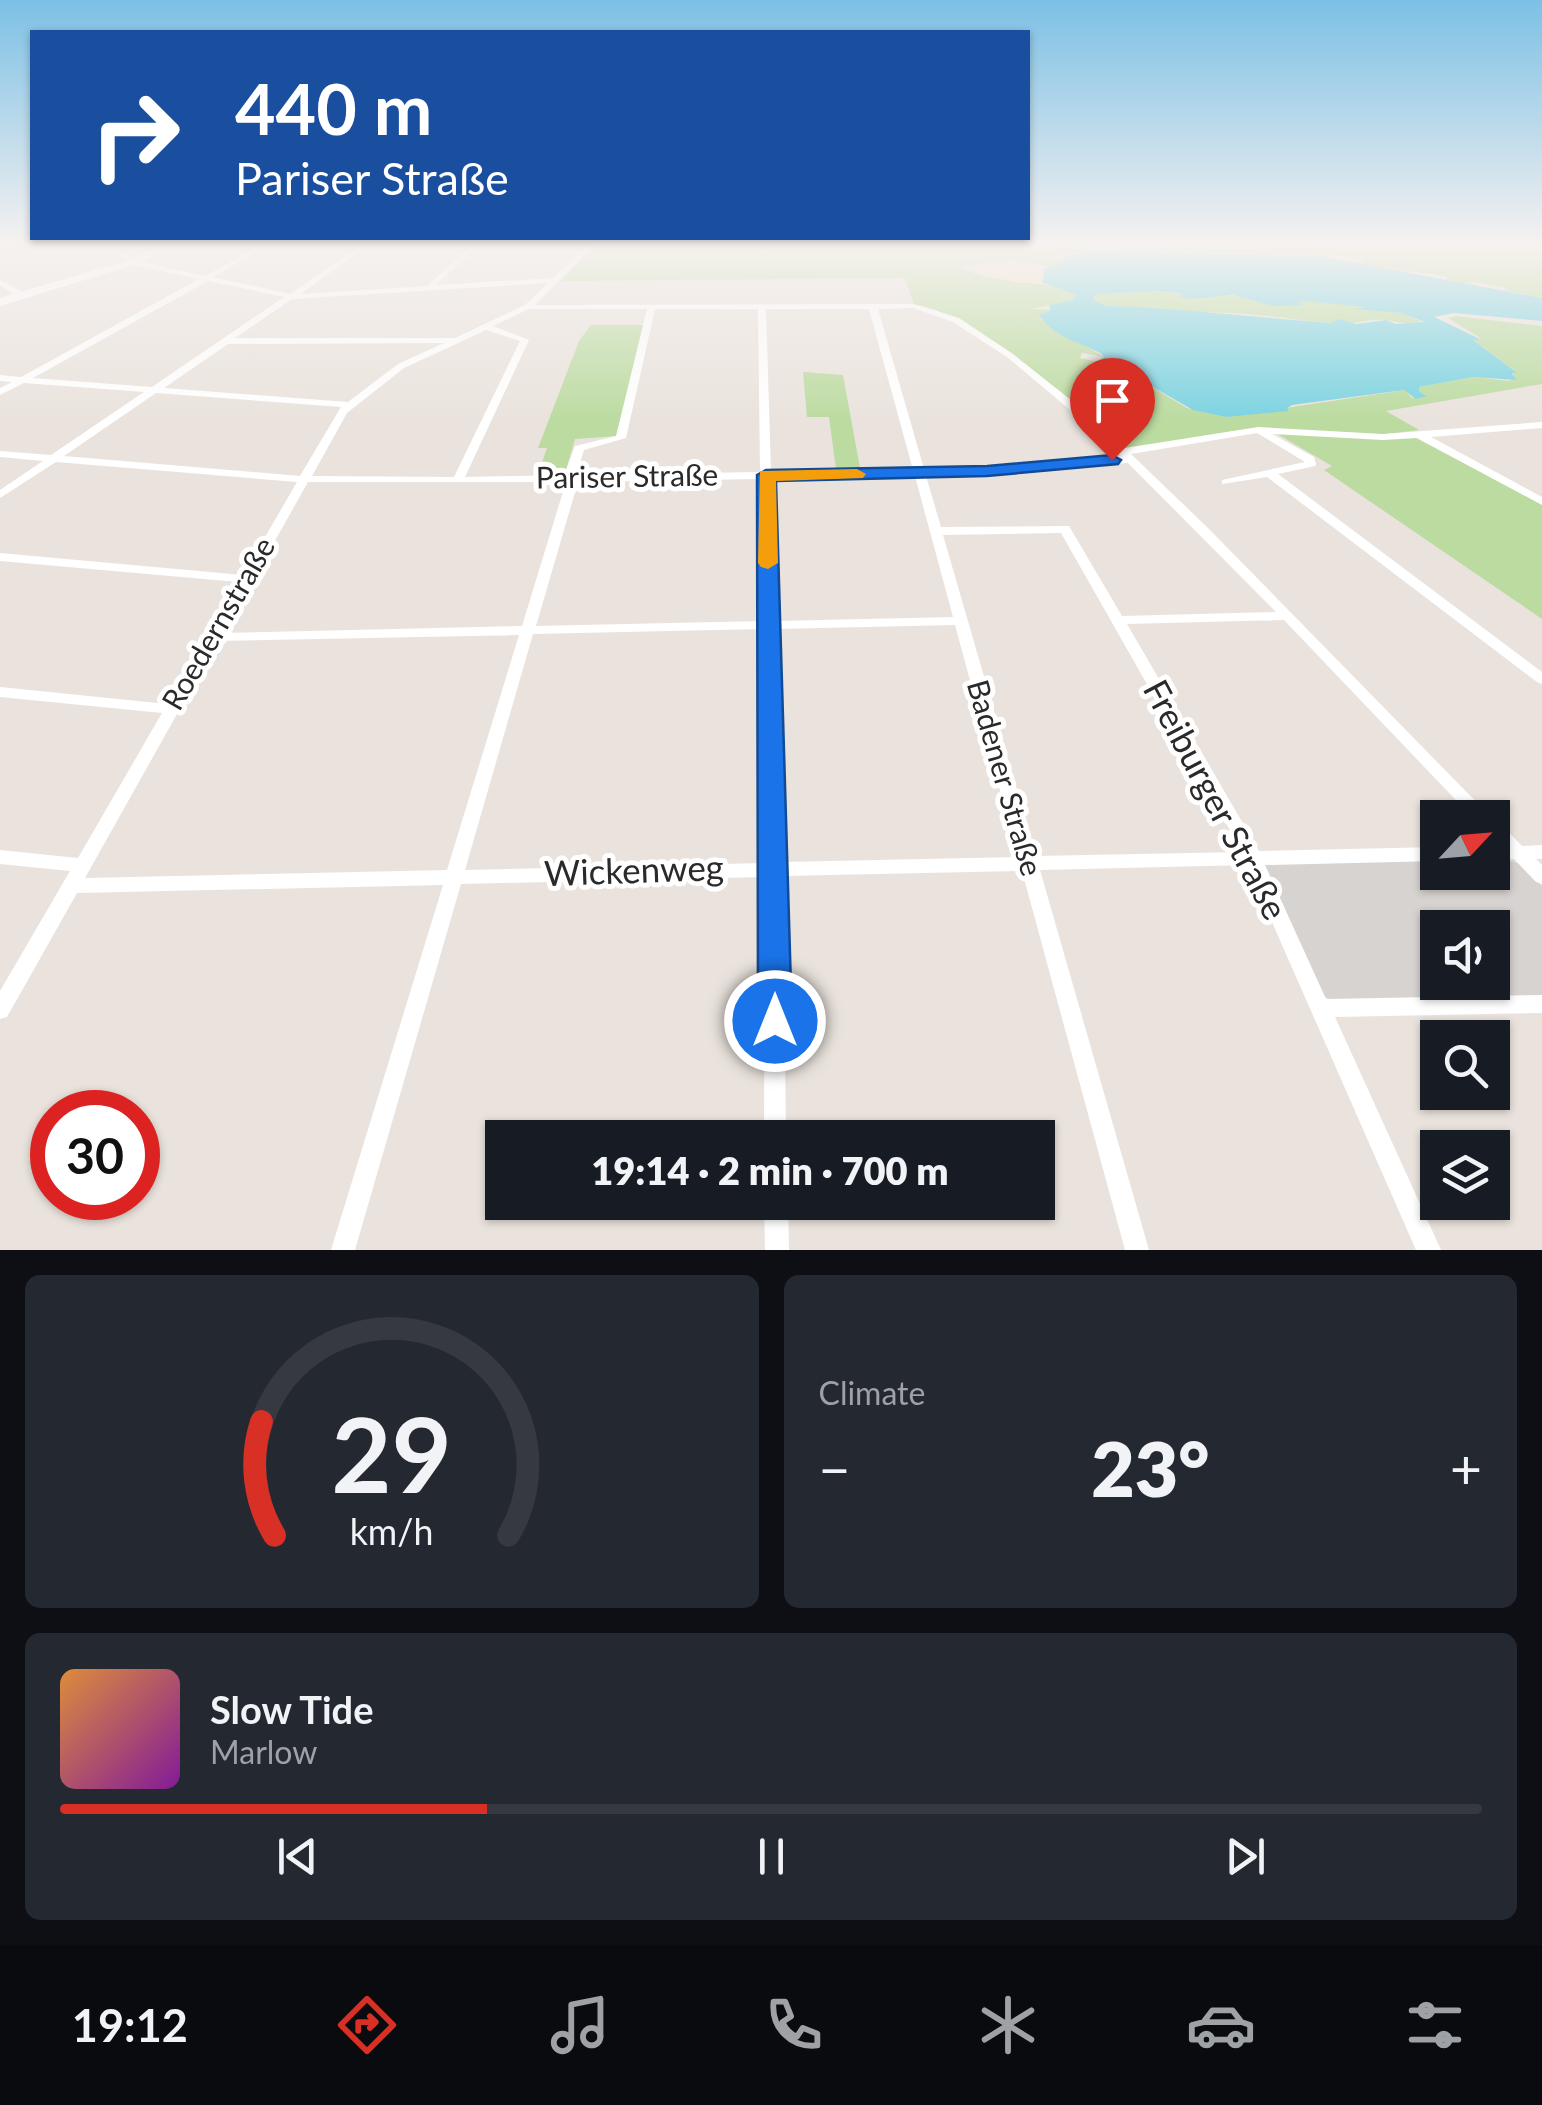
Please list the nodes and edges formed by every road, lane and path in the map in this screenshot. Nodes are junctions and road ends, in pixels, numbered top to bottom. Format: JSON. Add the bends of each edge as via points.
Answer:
{"nodes":[{"id":1,"x":156,"y":304,"type":"edge"},
{"id":2,"x":281,"y":304,"type":"edge"},
{"id":3,"x":531,"y":304,"type":"edge"},
{"id":4,"x":873,"y":306,"type":"junction"},
{"id":5,"x":528,"y":307,"type":"junction"},
{"id":6,"x":762,"y":307,"type":"junction"},
{"id":7,"x":651,"y":308,"type":"junction"},
{"id":8,"x":485,"y":327,"type":"junction"},
{"id":9,"x":455,"y":340,"type":"junction"},
{"id":10,"x":227,"y":341,"type":"junction"},
{"id":11,"x":0,"y":378,"type":"edge"},
{"id":12,"x":22,"y":380,"type":"junction"},
{"id":13,"x":155,"y":390,"type":"junction"},
{"id":14,"x":0,"y":392,"type":"edge"},
{"id":15,"x":349,"y":405,"type":"junction"},
{"id":16,"x":1542,"y":425,"type":"edge"},
{"id":17,"x":1258,"y":430,"type":"junction"},
{"id":18,"x":1418,"y":434,"type":"junction"},
{"id":19,"x":0,"y":454,"type":"edge"},
{"id":20,"x":1127,"y":456,"type":"junction"},
{"id":21,"x":54,"y":459,"type":"junction"},
{"id":22,"x":920,"y":473,"type":"junction"},
{"id":23,"x":1270,"y":474,"type":"junction"},
{"id":24,"x":766,"y":475,"type":"junction"},
{"id":25,"x":571,"y":478,"type":"junction"},
{"id":26,"x":301,"y":479,"type":"junction"},
{"id":27,"x":458,"y":480,"type":"junction"},
{"id":28,"x":1226,"y":482,"type":"dead end"},
{"id":29,"x":0,"y":495,"type":"edge"},
{"id":30,"x":1542,"y":502,"type":"edge"},
{"id":31,"x":935,"y":531,"type":"junction"},
{"id":32,"x":0,"y":557,"type":"edge"},
{"id":33,"x":246,"y":579,"type":"junction"},
{"id":34,"x":1287,"y":616,"type":"junction"},
{"id":35,"x":1117,"y":620,"type":"junction"},
{"id":36,"x":960,"y":621,"type":"junction"},
{"id":37,"x":769,"y":624,"type":"junction"},
{"id":38,"x":527,"y":630,"type":"junction"},
{"id":39,"x":212,"y":637,"type":"junction"},
{"id":40,"x":1542,"y":679,"type":"edge"},
{"id":41,"x":0,"y":692,"type":"edge"},
{"id":42,"x":170,"y":708,"type":"junction"},
{"id":43,"x":1466,"y":800,"type":"edge"},
{"id":44,"x":1510,"y":844,"type":"edge"},
{"id":45,"x":1510,"y":852,"type":"edge"},
{"id":46,"x":1518,"y":852,"type":"junction"},
{"id":47,"x":1542,"y":852,"type":"edge"},
{"id":48,"x":1420,"y":854,"type":"edge"},
{"id":49,"x":1251,"y":856,"type":"junction"},
{"id":50,"x":0,"y":858,"type":"edge"},
{"id":51,"x":1028,"y":861,"type":"junction"},
{"id":52,"x":82,"y":864,"type":"junction"},
{"id":53,"x":774,"y":866,"type":"junction"},
{"id":54,"x":455,"y":876,"type":"junction"},
{"id":55,"x":1542,"y":878,"type":"edge"},
{"id":56,"x":70,"y":886,"type":"junction"},
{"id":57,"x":1542,"y":1004,"type":"edge"},
{"id":58,"x":1319,"y":1008,"type":"junction"},
{"id":59,"x":0,"y":1010,"type":"edge"},
{"id":60,"x":776,"y":1120,"type":"edge"},
{"id":61,"x":776,"y":1220,"type":"edge"},
{"id":62,"x":343,"y":1250,"type":"edge"},
{"id":63,"x":777,"y":1250,"type":"edge"},
{"id":64,"x":1137,"y":1250,"type":"edge"},
{"id":65,"x":1429,"y":1250,"type":"edge"}],
"edges":[{"from":1,"to":12,"type":"street"},
{"from":2,"to":10,"type":"street"},
{"from":3,"to":5,"type":"street"},
{"from":4,"to":6,"type":"street"},
{"from":4,"to":20,"type":"street","via":[[927,306],[981,336]]},
{"from":4,"to":22,"type":"street","name":"Badener Straße"},
{"from":5,"to":7,"type":"street"},
{"from":5,"to":8,"type":"street","name":"Roedernstraße"},
{"from":6,"to":7,"type":"street"},
{"from":6,"to":24,"type":"street"},
{"from":7,"to":25,"type":"street","via":[[621,438],[578,448]]},
{"from":8,"to":9,"type":"street","name":"Roedernstraße"},
{"from":8,"to":27,"type":"street","via":[[526,340]]},
{"from":9,"to":10,"type":"street"},
{"from":9,"to":15,"type":"street","name":"Roedernstraße","via":[[401,366]]},
{"from":10,"to":13,"type":"street"},
{"from":11,"to":12,"type":"street"},
{"from":12,"to":13,"type":"street"},
{"from":12,"to":14,"type":"street"},
{"from":13,"to":15,"type":"street"},
{"from":13,"to":21,"type":"street"},
{"from":15,"to":26,"type":"street","name":"Roedernstraße"},
{"from":16,"to":18,"type":"street"},
{"from":17,"to":18,"type":"street","name":"Pariser Straße"},
{"from":17,"to":20,"type":"street","name":"Pariser Straße"},
{"from":17,"to":23,"type":"street","via":[[1310,459],[1307,466]]},
{"from":18,"to":30,"type":"street"},
{"from":19,"to":21,"type":"street","name":"Pariser Straße"},
{"from":20,"to":22,"type":"street","name":"Pariser Straße"},
{"from":20,"to":34,"type":"street"},
{"from":21,"to":26,"type":"street","name":"Pariser Straße"},
{"from":21,"to":29,"type":"street"},
{"from":22,"to":24,"type":"street","name":"Pariser Straße"},
{"from":22,"to":31,"type":"street","name":"Badener Straße"},
{"from":23,"to":28,"type":"street"},
{"from":23,"to":40,"type":"street"},
{"from":24,"to":25,"type":"street","name":"Pariser Straße"},
{"from":24,"to":37,"type":"street"},
{"from":25,"to":27,"type":"street","name":"Pariser Straße"},
{"from":25,"to":38,"type":"street"},
{"from":26,"to":27,"type":"street","name":"Pariser Straße"},
{"from":26,"to":33,"type":"street","name":"Roedernstraße"},
{"from":31,"to":35,"type":"street","name":"Freiburger Straße","via":[[1065,530]]},
{"from":31,"to":36,"type":"street","name":"Badener Straße"},
{"from":32,"to":33,"type":"street"},
{"from":33,"to":39,"type":"street","name":"Roedernstraße"},
{"from":34,"to":35,"type":"street"},
{"from":34,"to":43,"type":"street"},
{"from":35,"to":49,"type":"street","name":"Freiburger Straße"},
{"from":36,"to":37,"type":"street"},
{"from":36,"to":51,"type":"street","name":"Badener Straße"},
{"from":37,"to":38,"type":"street"},
{"from":37,"to":53,"type":"street"},
{"from":38,"to":39,"type":"street"},
{"from":38,"to":54,"type":"street"},
{"from":39,"to":42,"type":"street","name":"Roedernstraße"},
{"from":41,"to":42,"type":"street"},
{"from":42,"to":52,"type":"street","name":"Roedernstraße"},
{"from":44,"to":46,"type":"street"},
{"from":45,"to":46,"type":"street"},
{"from":46,"to":47,"type":"street"},
{"from":46,"to":55,"type":"street"},
{"from":48,"to":49,"type":"street","name":"Wickenweg"},
{"from":49,"to":51,"type":"street","name":"Wickenweg"},
{"from":49,"to":58,"type":"street","name":"Freiburger Straße"},
{"from":50,"to":52,"type":"street"},
{"from":51,"to":53,"type":"street","name":"Wickenweg"},
{"from":51,"to":64,"type":"street","name":"Badener Straße"},
{"from":52,"to":56,"type":"street","name":"Roedernstraße"},
{"from":53,"to":54,"type":"street","name":"Wickenweg"},
{"from":53,"to":60,"type":"street"},
{"from":54,"to":56,"type":"street","name":"Wickenweg"},
{"from":54,"to":62,"type":"street"},
{"from":56,"to":59,"type":"street","name":"Roedernstraße"},
{"from":57,"to":58,"type":"street"},
{"from":58,"to":65,"type":"street","name":"Freiburger Straße"},
{"from":61,"to":63,"type":"street"}]}
